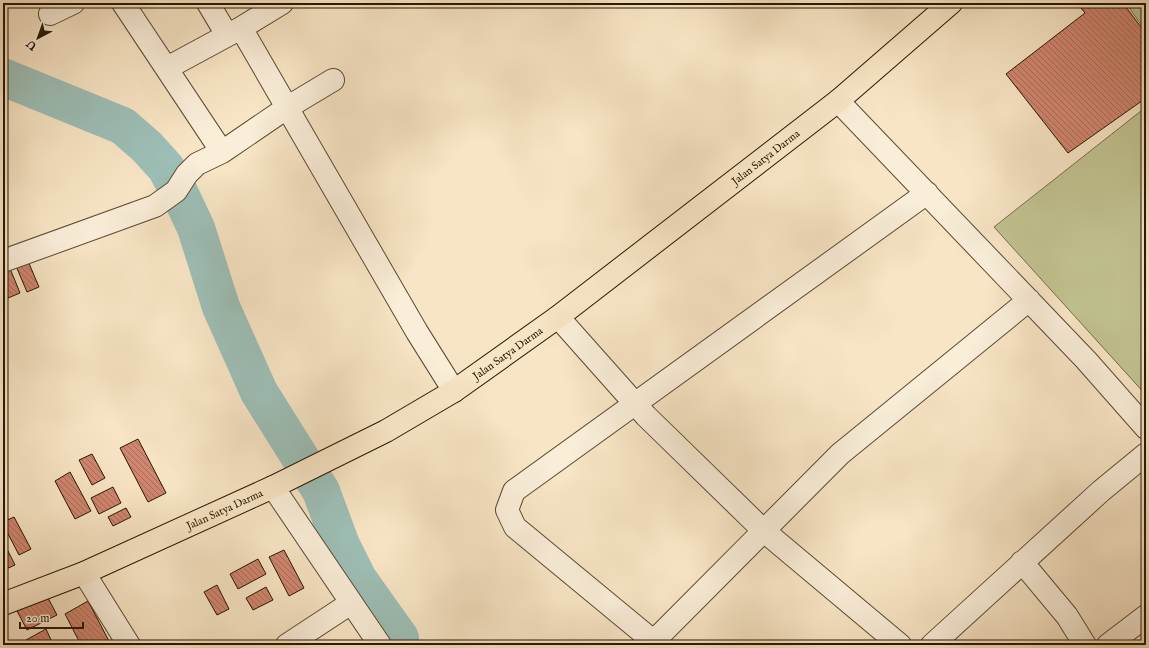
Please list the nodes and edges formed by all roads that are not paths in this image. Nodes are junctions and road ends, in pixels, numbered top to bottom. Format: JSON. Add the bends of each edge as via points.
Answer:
{"nodes":[{"id":1,"x":73,"y":3,"type":"edge"},
{"id":2,"x":124,"y":3,"type":"edge"},
{"id":3,"x":208,"y":3,"type":"edge"},
{"id":4,"x":282,"y":3,"type":"edge"},
{"id":5,"x":951,"y":3,"type":"edge"},
{"id":6,"x":50,"y":14,"type":"dead end"},
{"id":7,"x":234,"y":31,"type":"junction"},
{"id":8,"x":167,"y":68,"type":"junction"},
{"id":9,"x":333,"y":80,"type":"dead end"},
{"id":10,"x":838,"y":101,"type":"junction"},
{"id":11,"x":288,"y":107,"type":"junction"},
{"id":12,"x":222,"y":152,"type":"junction"},
{"id":13,"x":927,"y":193,"type":"junction"},
{"id":14,"x":3,"y":261,"type":"edge"},
{"id":15,"x":1029,"y":300,"type":"junction"},
{"id":16,"x":558,"y":317,"type":"junction"},
{"id":17,"x":454,"y":391,"type":"junction"},
{"id":18,"x":635,"y":404,"type":"junction"},
{"id":19,"x":1146,"y":428,"type":"edge"},
{"id":20,"x":1146,"y":454,"type":"edge"},
{"id":21,"x":273,"y":487,"type":"junction"},
{"id":22,"x":764,"y":531,"type":"junction"},
{"id":23,"x":1022,"y":562,"type":"junction"},
{"id":24,"x":84,"y":572,"type":"junction"},
{"id":25,"x":350,"y":603,"type":"junction"},
{"id":26,"x":3,"y":604,"type":"edge"},
{"id":27,"x":1146,"y":616,"type":"edge"},
{"id":28,"x":651,"y":643,"type":"edge"},
{"id":29,"x":129,"y":645,"type":"edge"},
{"id":30,"x":288,"y":645,"type":"edge"},
{"id":31,"x":380,"y":645,"type":"edge"},
{"id":32,"x":900,"y":645,"type":"edge"},
{"id":33,"x":932,"y":645,"type":"edge"},
{"id":34,"x":1085,"y":645,"type":"edge"},
{"id":35,"x":1108,"y":645,"type":"edge"}],
"edges":[{"from":1,"to":6,"type":"street"},
{"from":2,"to":8,"type":"street"},
{"from":3,"to":7,"type":"street"},
{"from":4,"to":7,"type":"street"},
{"from":5,"to":10,"type":"main road","name":"Jalan Satya Darma"},
{"from":7,"to":8,"type":"street"},
{"from":7,"to":11,"type":"street"},
{"from":8,"to":12,"type":"street"},
{"from":9,"to":11,"type":"street"},
{"from":10,"to":13,"type":"street"},
{"from":10,"to":16,"type":"main road","name":"Jalan Satya Darma"},
{"from":11,"to":12,"type":"street"},
{"from":11,"to":17,"type":"street"},
{"from":12,"to":14,"type":"street","via":[[197,164],[176,191],[155,206]]},
{"from":13,"to":15,"type":"street"},
{"from":13,"to":18,"type":"street"},
{"from":15,"to":19,"type":"street"},
{"from":15,"to":22,"type":"street","via":[[840,454]]},
{"from":16,"to":17,"type":"main road","name":"Jalan Satya Darma"},
{"from":16,"to":18,"type":"street"},
{"from":17,"to":21,"type":"main road","name":"Jalan Satya Darma","via":[[386,431]]},
{"from":18,"to":22,"type":"street"},
{"from":18,"to":28,"type":"street","via":[[514,491],[507,510],[515,527]]},
{"from":20,"to":23,"type":"street"},
{"from":21,"to":24,"type":"main road","name":"Jalan Satya Darma"},
{"from":21,"to":25,"type":"street"},
{"from":22,"to":28,"type":"street"},
{"from":22,"to":32,"type":"street"},
{"from":23,"to":33,"type":"street"},
{"from":23,"to":34,"type":"street","via":[[1067,616]]},
{"from":24,"to":26,"type":"main road","name":"Jalan Satya Darma"},
{"from":24,"to":29,"type":"street"},
{"from":25,"to":30,"type":"street"},
{"from":25,"to":31,"type":"street"},
{"from":27,"to":35,"type":"street"}]}
